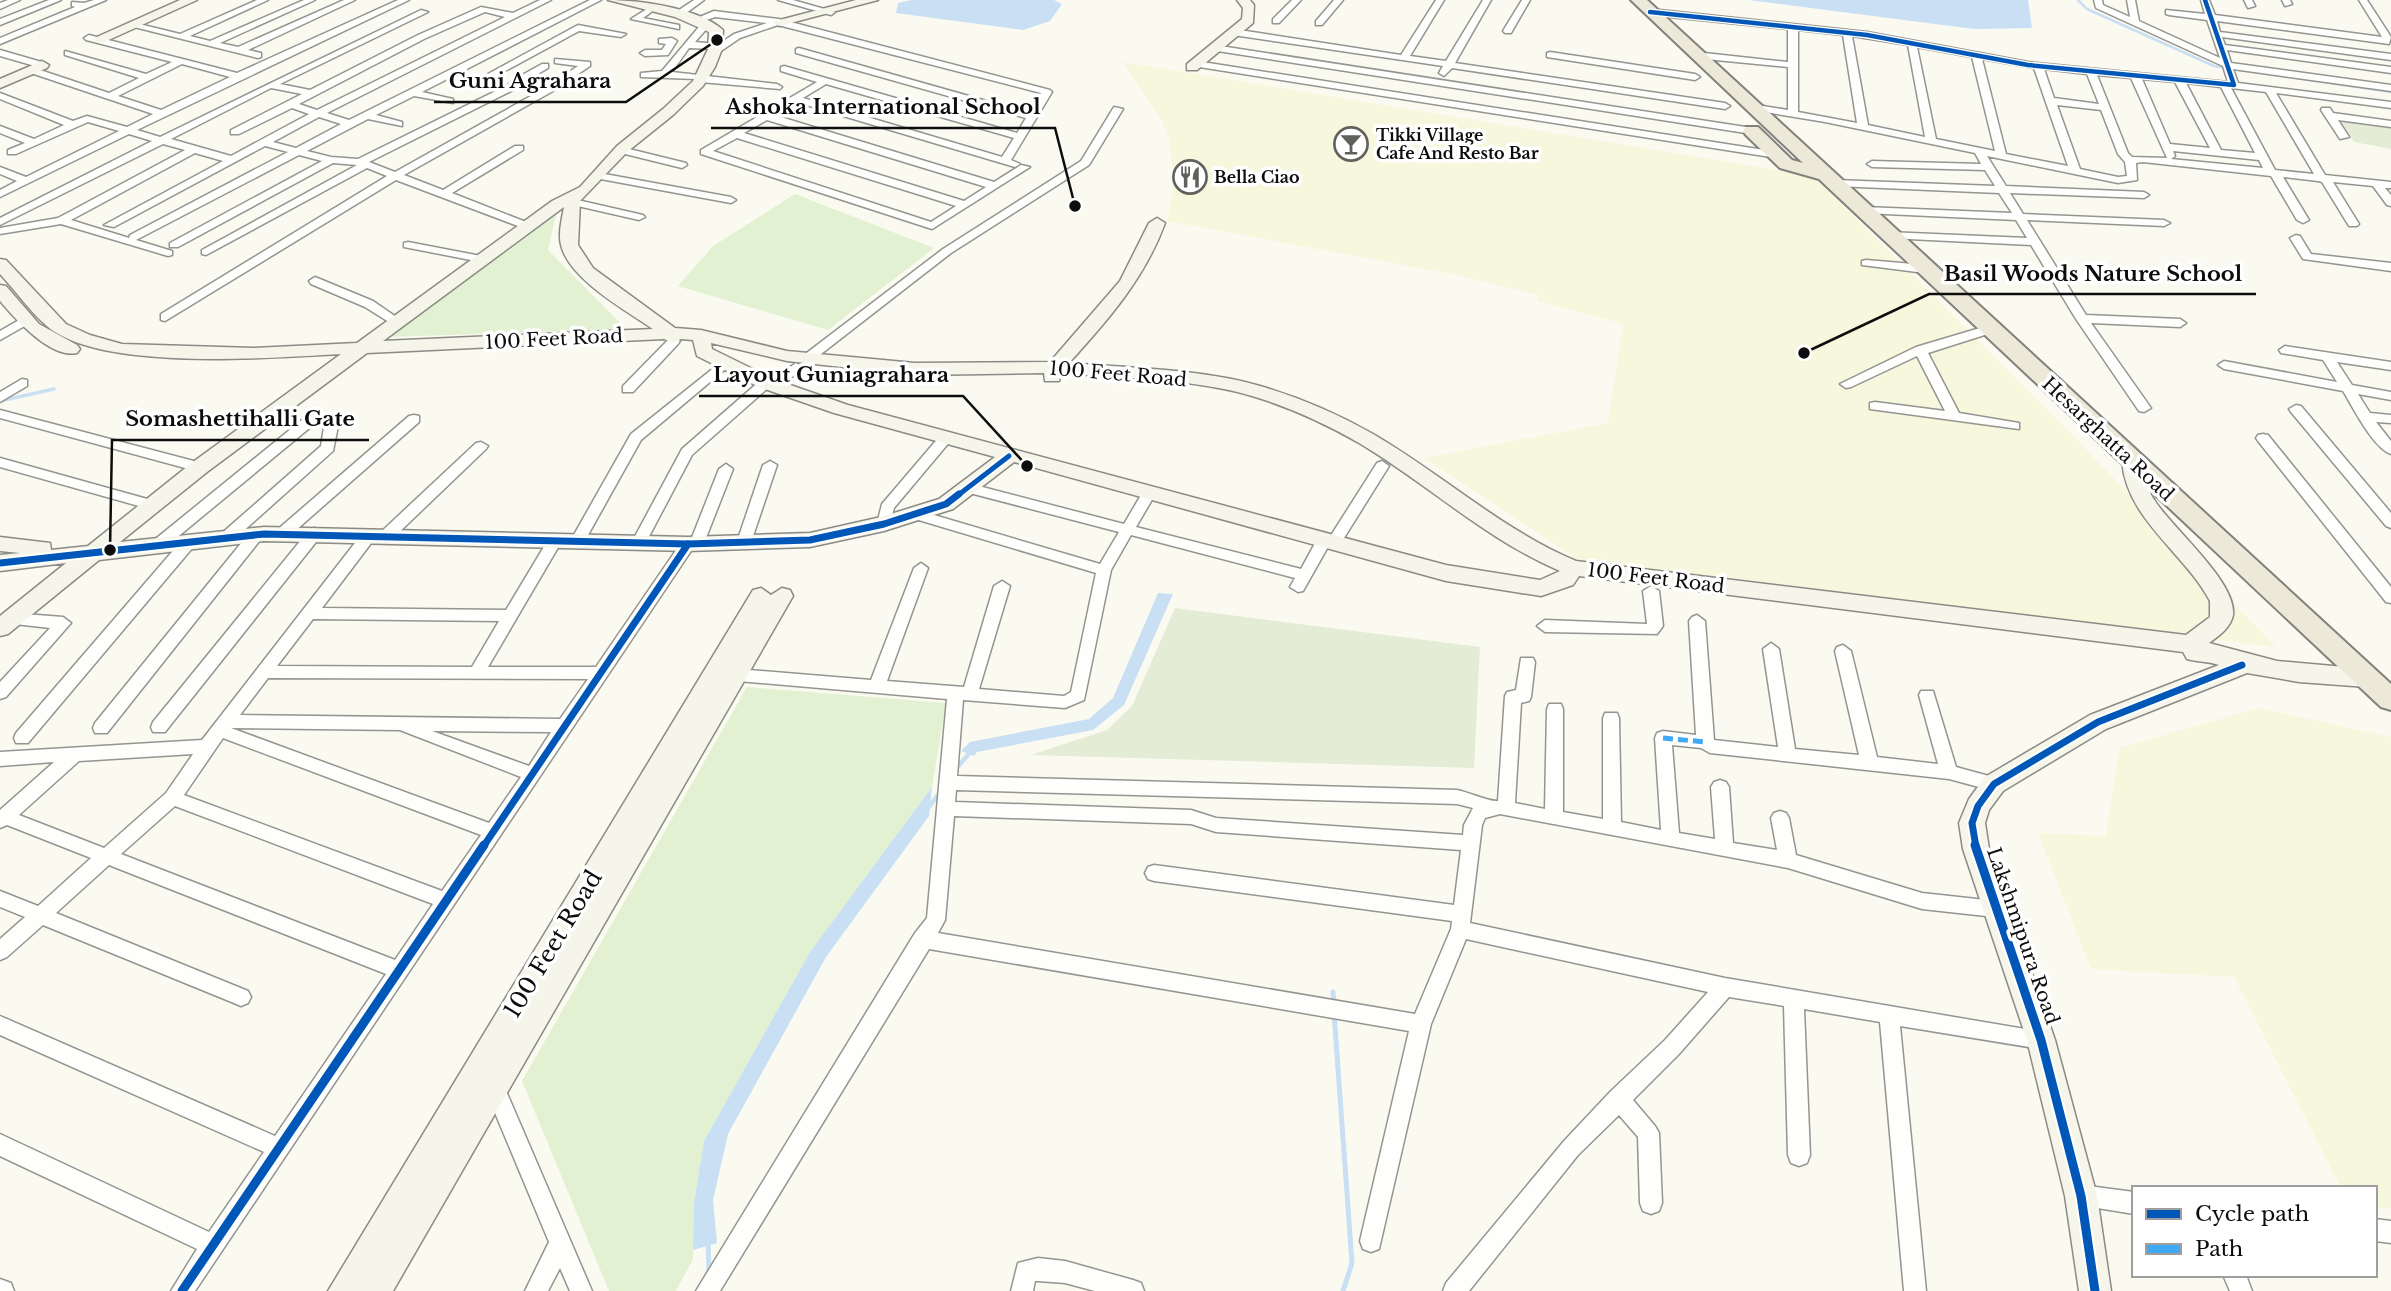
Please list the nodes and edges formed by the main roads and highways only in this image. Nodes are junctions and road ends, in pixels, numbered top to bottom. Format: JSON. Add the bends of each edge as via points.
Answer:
{"nodes":[{"id":1,"x":178,"y":0,"type":"edge"},
{"id":2,"x":191,"y":0,"type":"edge"},
{"id":3,"x":614,"y":0,"type":"edge"},
{"id":4,"x":1243,"y":0,"type":"edge"},
{"id":5,"x":862,"y":1,"type":"edge"},
{"id":6,"x":640,"y":5,"type":"edge"},
{"id":7,"x":1638,"y":7,"type":"edge"},
{"id":8,"x":779,"y":22,"type":"road end"},
{"id":9,"x":1194,"y":66,"type":"road end"},
{"id":10,"x":0,"y":78,"type":"edge"},
{"id":11,"x":0,"y":84,"type":"edge"},
{"id":12,"x":1831,"y":179,"type":"junction"},
{"id":13,"x":573,"y":202,"type":"junction"},
{"id":14,"x":0,"y":264,"type":"edge"},
{"id":15,"x":0,"y":290,"type":"edge"},
{"id":16,"x":673,"y":337,"type":"junction"},
{"id":17,"x":701,"y":340,"type":"junction"},
{"id":18,"x":353,"y":353,"type":"junction"},
{"id":19,"x":1053,"y":372,"type":"junction"},
{"id":20,"x":2132,"y":461,"type":"junction"},
{"id":21,"x":0,"y":544,"type":"edge"},
{"id":22,"x":94,"y":552,"type":"junction"},
{"id":23,"x":0,"y":563,"type":"edge"},
{"id":24,"x":1569,"y":574,"type":"junction"},
{"id":25,"x":771,"y":596,"type":"dead end"},
{"id":26,"x":4,"y":623,"type":"edge"},
{"id":27,"x":2201,"y":653,"type":"junction"},
{"id":28,"x":2242,"y":664,"type":"junction"},
{"id":29,"x":726,"y":673,"type":"junction"},
{"id":30,"x":2367,"y":678,"type":"junction"},
{"id":31,"x":2389,"y":696,"type":"edge"},
{"id":32,"x":344,"y":1291,"type":"edge"},
{"id":33,"x":375,"y":1291,"type":"edge"},
{"id":34,"x":2095,"y":1291,"type":"edge"}],
"edges":[{"from":1,"to":2,"type":"main road","via":[[93,39]]},
{"from":3,"to":6,"type":"main road"},
{"from":4,"to":9,"type":"main road","via":[[1249,16]]},
{"from":5,"to":8,"type":"main road"},
{"from":6,"to":13,"type":"main road","via":[[677,20],[708,16],[716,30],[715,49],[701,77],[662,120],[621,150]]},
{"from":7,"to":12,"type":"main road","name":"Hesarghatta Road"},
{"from":7,"to":12,"type":"main road","name":"Hesarghatta Road","via":[[1695,77],[1777,155],[1786,163]]},
{"from":10,"to":11,"type":"main road","via":[[35,66]]},
{"from":12,"to":20,"type":"main road","name":"Hesarghatta Road"},
{"from":13,"to":16,"type":"main road","via":[[568,235],[576,261]]},
{"from":13,"to":18,"type":"main road","via":[[558,204]]},
{"from":14,"to":18,"type":"main road","name":"100 Feet Road","via":[[51,321],[71,334],[110,347]]},
{"from":15,"to":18,"type":"main road","name":"100 Feet Road","via":[[26,320],[55,342],[110,359],[247,363]]},
{"from":16,"to":17,"type":"main road","name":"100 Feet Road"},
{"from":16,"to":18,"type":"main road","name":"100 Feet Road"},
{"from":17,"to":19,"type":"main road","name":"100 Feet Road","via":[[802,363],[912,379]]},
{"from":17,"to":22,"type":"main road","via":[[703,352],[770,384],[1009,456],[946,504],[810,540],[693,544],[316,533]]},
{"from":18,"to":22,"type":"main road"},
{"from":19,"to":24,"type":"main road","name":"100 Feet Road","via":[[1247,400],[1300,420],[1354,447],[1525,564]]},
{"from":19,"to":24,"type":"main road","name":"100 Feet Road","via":[[1174,377],[1254,390],[1310,411],[1366,439]]},
{"from":20,"to":27,"type":"main road","via":[[2130,474],[2147,508],[2207,578],[2222,604],[2223,615]]},
{"from":20,"to":30,"type":"main road","name":"Hesarghatta Road"},
{"from":21,"to":22,"type":"main road"},
{"from":22,"to":23,"type":"main road"},
{"from":22,"to":26,"type":"main road"},
{"from":24,"to":27,"type":"main road","name":"100 Feet Road"},
{"from":24,"to":27,"type":"main road","name":"100 Feet Road","via":[[1651,591]]},
{"from":25,"to":29,"type":"main road","name":"100 Feet Road"},
{"from":27,"to":28,"type":"main road","name":"100 Feet Road"},
{"from":28,"to":30,"type":"main road","name":"100 Feet Road"},
{"from":28,"to":34,"type":"main road","name":"Lakshmipura Road","via":[[2098,722],[1994,784],[1972,823],[1995,909],[2041,1040],[2081,1196]]},
{"from":29,"to":32,"type":"main road","name":"100 Feet Road"},
{"from":29,"to":33,"type":"main road","name":"100 Feet Road","via":[[495,1087]]},
{"from":30,"to":31,"type":"main road","name":"Hesarghatta Road"}]}
